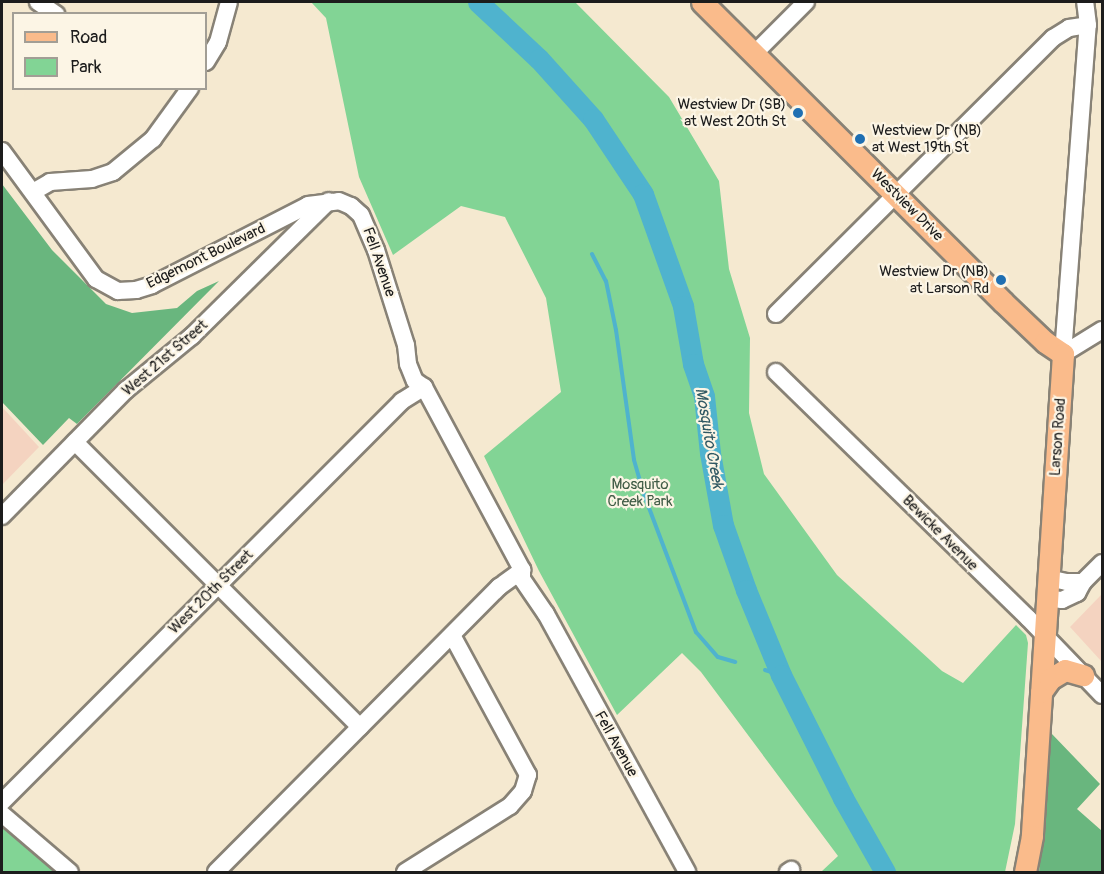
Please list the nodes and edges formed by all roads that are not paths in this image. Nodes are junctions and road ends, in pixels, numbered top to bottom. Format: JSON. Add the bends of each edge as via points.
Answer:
{"nodes":[{"id":1,"x":39,"y":2,"type":"edge"},
{"id":2,"x":229,"y":2,"type":"edge"},
{"id":3,"x":702,"y":2,"type":"edge"},
{"id":4,"x":806,"y":2,"type":"edge"},
{"id":5,"x":1085,"y":2,"type":"edge"},
{"id":6,"x":53,"y":12,"type":"edge"},
{"id":7,"x":1088,"y":25,"type":"junction"},
{"id":8,"x":755,"y":53,"type":"junction"},
{"id":9,"x":207,"y":60,"type":"edge"},
{"id":10,"x":184,"y":91,"type":"edge"},
{"id":11,"x":2,"y":150,"type":"edge"},
{"id":12,"x":33,"y":192,"type":"junction"},
{"id":13,"x":898,"y":195,"type":"junction"},
{"id":14,"x":329,"y":201,"type":"junction"},
{"id":15,"x":776,"y":314,"type":"dead end"},
{"id":16,"x":1102,"y":330,"type":"edge"},
{"id":17,"x":1063,"y":354,"type":"junction"},
{"id":18,"x":776,"y":372,"type":"dead end"},
{"id":19,"x":424,"y":387,"type":"junction"},
{"id":20,"x":75,"y":442,"type":"junction"},
{"id":21,"x":2,"y":516,"type":"edge"},
{"id":22,"x":1102,"y":563,"type":"edge"},
{"id":23,"x":522,"y":570,"type":"junction"},
{"id":24,"x":218,"y":585,"type":"junction"},
{"id":25,"x":1048,"y":588,"type":"junction"},
{"id":26,"x":1044,"y":633,"type":"junction"},
{"id":27,"x":452,"y":635,"type":"junction"},
{"id":28,"x":1083,"y":675,"type":"junction"},
{"id":29,"x":1041,"y":692,"type":"junction"},
{"id":30,"x":1102,"y":695,"type":"edge"},
{"id":31,"x":360,"y":727,"type":"junction"},
{"id":32,"x":2,"y":802,"type":"edge"},
{"id":33,"x":2,"y":814,"type":"edge"},
{"id":34,"x":70,"y":873,"type":"edge"},
{"id":35,"x":216,"y":873,"type":"edge"},
{"id":36,"x":405,"y":873,"type":"edge"},
{"id":37,"x":687,"y":873,"type":"edge"},
{"id":38,"x":1025,"y":873,"type":"edge"}],
"edges":[{"from":1,"to":6,"type":"street"},
{"from":2,"to":9,"type":"street","via":[[218,42]]},
{"from":3,"to":8,"type":"main road","name":"Westview Drive"},
{"from":4,"to":8,"type":"street"},
{"from":5,"to":7,"type":"street","name":"Larson Road"},
{"from":7,"to":13,"type":"street","via":[[1069,28],[1053,38]]},
{"from":7,"to":17,"type":"street","name":"Larson Road"},
{"from":8,"to":13,"type":"main road","name":"Westview Drive"},
{"from":10,"to":12,"type":"street","via":[[153,140],[113,172],[50,182]]},
{"from":11,"to":12,"type":"street","name":"Edgemont Boulevard"},
{"from":12,"to":14,"type":"street","name":"Edgemont Boulevard","via":[[96,279],[123,291],[152,285],[308,205]]},
{"from":13,"to":15,"type":"street"},
{"from":13,"to":17,"type":"main road","name":"Westview Drive","via":[[1045,342]]},
{"from":14,"to":19,"type":"street","name":"Fell Avenue","via":[[351,206],[367,224],[406,345],[408,364],[415,381]]},
{"from":14,"to":20,"type":"street","name":"West 21st Street","via":[[192,336],[126,390]]},
{"from":16,"to":17,"type":"street"},
{"from":17,"to":25,"type":"main road","name":"Larson Road"},
{"from":18,"to":26,"type":"street","name":"Bewicke Avenue"},
{"from":19,"to":23,"type":"street","name":"Fell Avenue"},
{"from":19,"to":24,"type":"street","name":"West 20th Street","via":[[402,401]]},
{"from":20,"to":21,"type":"street","name":"West 21st Street"},
{"from":20,"to":24,"type":"street"},
{"from":22,"to":25,"type":"street","via":[[1083,582],[1081,590],[1067,598]]},
{"from":23,"to":27,"type":"street","via":[[500,586]]},
{"from":23,"to":37,"type":"street","name":"Fell Avenue","via":[[522,579],[546,614]]},
{"from":24,"to":31,"type":"street"},
{"from":24,"to":32,"type":"street","name":"West 20th Street"},
{"from":25,"to":26,"type":"main road","name":"Larson Road"},
{"from":26,"to":28,"type":"street","name":"Bewicke Avenue"},
{"from":26,"to":29,"type":"main road","name":"Larson Road"},
{"from":27,"to":31,"type":"street"},
{"from":27,"to":36,"type":"street","via":[[528,775],[523,791],[510,806]]},
{"from":28,"to":29,"type":"main road","via":[[1065,670],[1050,679]]},
{"from":28,"to":30,"type":"street","name":"Bewicke Avenue"},
{"from":29,"to":38,"type":"main road","name":"Larson Road","via":[[1032,836]]},
{"from":31,"to":35,"type":"street"},
{"from":33,"to":34,"type":"street"}]}
